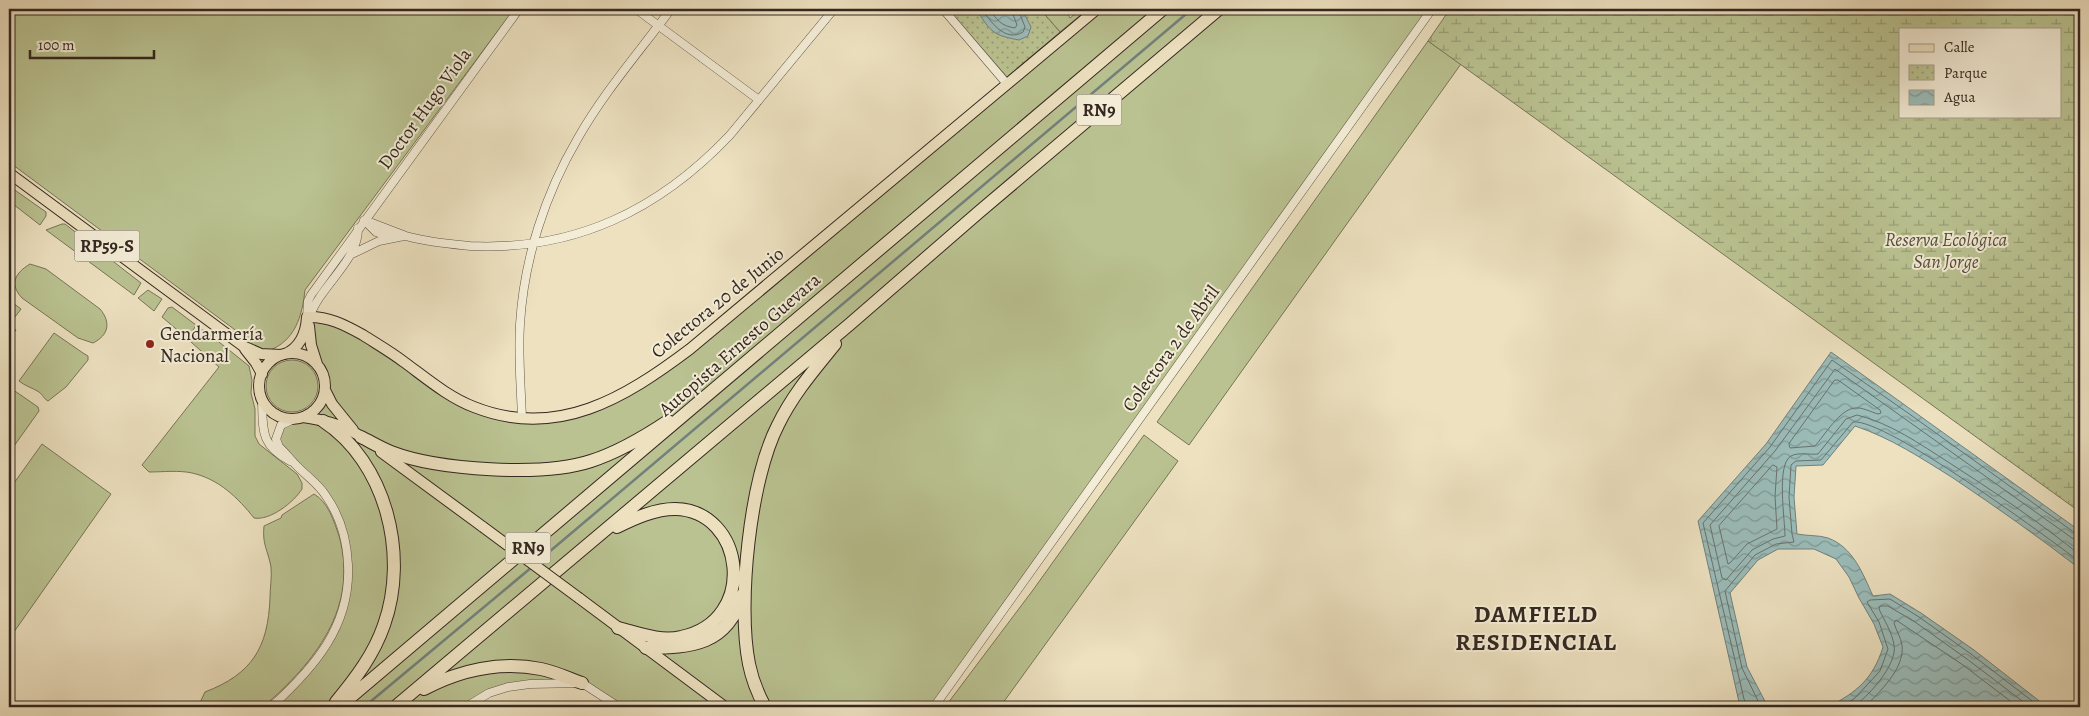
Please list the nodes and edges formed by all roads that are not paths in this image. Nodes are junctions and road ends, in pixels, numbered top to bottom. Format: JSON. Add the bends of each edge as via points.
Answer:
{"nodes":[{"id":1,"x":519,"y":9,"type":"edge"},
{"id":2,"x":636,"y":9,"type":"edge"},
{"id":3,"x":671,"y":9,"type":"edge"},
{"id":4,"x":834,"y":9,"type":"edge"},
{"id":5,"x":943,"y":9,"type":"edge"},
{"id":6,"x":1097,"y":9,"type":"edge"},
{"id":7,"x":1163,"y":9,"type":"edge"},
{"id":8,"x":1219,"y":9,"type":"edge"},
{"id":9,"x":1432,"y":9,"type":"edge"},
{"id":10,"x":658,"y":25,"type":"junction"},
{"id":11,"x":1006,"y":84,"type":"junction"},
{"id":12,"x":759,"y":100,"type":"junction"},
{"id":13,"x":9,"y":174,"type":"edge"},
{"id":14,"x":364,"y":220,"type":"junction"},
{"id":15,"x":358,"y":228,"type":"junction"},
{"id":16,"x":406,"y":236,"type":"junction"},
{"id":17,"x":392,"y":238,"type":"junction"},
{"id":18,"x":534,"y":243,"type":"junction"},
{"id":19,"x":350,"y":255,"type":"junction"},
{"id":20,"x":308,"y":317,"type":"junction"},
{"id":21,"x":850,"y":324,"type":"junction"},
{"id":22,"x":243,"y":346,"type":"junction"},
{"id":23,"x":283,"y":355,"type":"junction"},
{"id":24,"x":317,"y":364,"type":"junction"},
{"id":25,"x":262,"y":374,"type":"junction"},
{"id":26,"x":716,"y":389,"type":"junction"},
{"id":27,"x":325,"y":390,"type":"junction"},
{"id":28,"x":262,"y":399,"type":"junction"},
{"id":29,"x":298,"y":418,"type":"junction"},
{"id":30,"x":522,"y":419,"type":"junction"},
{"id":31,"x":323,"y":420,"type":"junction"},
{"id":32,"x":357,"y":434,"type":"junction"},
{"id":33,"x":294,"y":464,"type":"junction"},
{"id":34,"x":597,"y":537,"type":"junction"},
{"id":35,"x":746,"y":584,"type":"junction"},
{"id":36,"x":618,"y":628,"type":"junction"},
{"id":37,"x":646,"y":648,"type":"junction"},
{"id":38,"x":582,"y":683,"type":"junction"},
{"id":39,"x":271,"y":707,"type":"edge"},
{"id":40,"x":332,"y":707,"type":"edge"},
{"id":41,"x":339,"y":707,"type":"edge"},
{"id":42,"x":396,"y":707,"type":"edge"},
{"id":43,"x":466,"y":707,"type":"edge"},
{"id":44,"x":619,"y":707,"type":"edge"},
{"id":45,"x":725,"y":707,"type":"edge"},
{"id":46,"x":765,"y":707,"type":"edge"},
{"id":47,"x":934,"y":707,"type":"edge"}],
"edges":[{"from":1,"to":14,"type":"street","name":"Doctor Hugo Viola"},
{"from":2,"to":10,"type":"street"},
{"from":3,"to":10,"type":"street"},
{"from":4,"to":12,"type":"street"},
{"from":5,"to":11,"type":"street"},
{"from":6,"to":11,"type":"main road","name":"Colectora 20 de Junio"},
{"from":7,"to":26,"type":"highway","name":"Autopista Ernesto Guevara","number":"RN9"},
{"from":8,"to":21,"type":"highway","number":"RN9"},
{"from":9,"to":47,"type":"street","name":"Colectora 2 de Abril"},
{"from":10,"to":12,"type":"street"},
{"from":10,"to":18,"type":"street","via":[[578,137],[552,189]]},
{"from":11,"to":30,"type":"main road","name":"Colectora 20 de Junio","via":[[659,372],[632,390],[591,409],[556,418]]},
{"from":12,"to":18,"type":"street","via":[[712,154],[660,196],[589,230]]},
{"from":13,"to":22,"type":"main road","number":"RP59-S"},
{"from":14,"to":15,"type":"street","name":"Doctor Hugo Viola"},
{"from":14,"to":16,"type":"street"},
{"from":14,"to":17,"type":"street","via":[[376,232]]},
{"from":15,"to":19,"type":"street","name":"Doctor Hugo Viola"},
{"from":15,"to":20,"type":"street","name":"Doctor Hugo Viola","via":[[311,295]]},
{"from":16,"to":17,"type":"street"},
{"from":16,"to":18,"type":"street","via":[[459,245]]},
{"from":17,"to":19,"type":"street","via":[[369,244]]},
{"from":18,"to":30,"type":"street","via":[[520,323]]},
{"from":19,"to":20,"type":"street","name":"Doctor Hugo Viola"},
{"from":20,"to":23,"type":"main road","name":"Doctor Hugo Viola","via":[[301,341],[291,352]]},
{"from":20,"to":24,"type":"main road","name":"Doctor Hugo Viola"},
{"from":20,"to":30,"type":"main road","name":"Colectora 20 de Junio","via":[[348,326],[474,407]]},
{"from":21,"to":34,"type":"highway","number":"RN9"},
{"from":21,"to":35,"type":"highway","via":[[800,388],[777,426],[758,483]]},
{"from":22,"to":23,"type":"main road","number":"RP59-S","via":[[261,354]]},
{"from":22,"to":25,"type":"main road","number":"RP59-S"},
{"from":23,"to":24,"type":"main road","via":[[302,355]]},
{"from":23,"to":25,"type":"main road","via":[[270,363]]},
{"from":24,"to":27,"type":"main road"},
{"from":25,"to":28,"type":"main road"},
{"from":26,"to":32,"type":"highway","via":[[628,445],[590,461],[552,470],[485,468],[411,458],[390,452]]},
{"from":26,"to":41,"type":"highway","name":"Autopista Ernesto Guevara","number":"RN9"},
{"from":27,"to":29,"type":"main road","via":[[318,407]]},
{"from":27,"to":32,"type":"main road","via":[[332,404]]},
{"from":28,"to":29,"type":"main road","via":[[278,416]]},
{"from":28,"to":33,"type":"street","via":[[263,432],[268,444]]},
{"from":29,"to":31,"type":"main road"},
{"from":29,"to":33,"type":"street","via":[[281,425],[276,439]]},
{"from":31,"to":32,"type":"main road"},
{"from":31,"to":40,"type":"highway","via":[[346,438],[366,467],[385,508],[394,549],[391,598],[384,624],[367,662]]},
{"from":32,"to":36,"type":"main road","bridge":true},
{"from":33,"to":39,"type":"street","via":[[327,497],[340,523],[348,552],[347,596],[326,648],[291,690]]},
{"from":34,"to":36,"type":"highway","via":[[654,512],[675,509],[690,511],[706,520],[720,532],[730,548],[734,566],[732,593],[718,618],[707,627],[680,638],[664,639]]},
{"from":34,"to":42,"type":"highway","number":"RN9"},
{"from":35,"to":37,"type":"highway","via":[[735,613],[717,634],[690,646]]},
{"from":35,"to":46,"type":"highway","via":[[745,632],[750,665]]},
{"from":36,"to":37,"type":"main road"},
{"from":37,"to":45,"type":"main road"},
{"from":38,"to":42,"type":"highway","via":[[526,667],[472,670],[440,682]]},
{"from":38,"to":43,"type":"street","via":[[508,687],[489,693]]},
{"from":38,"to":44,"type":"street"}]}
